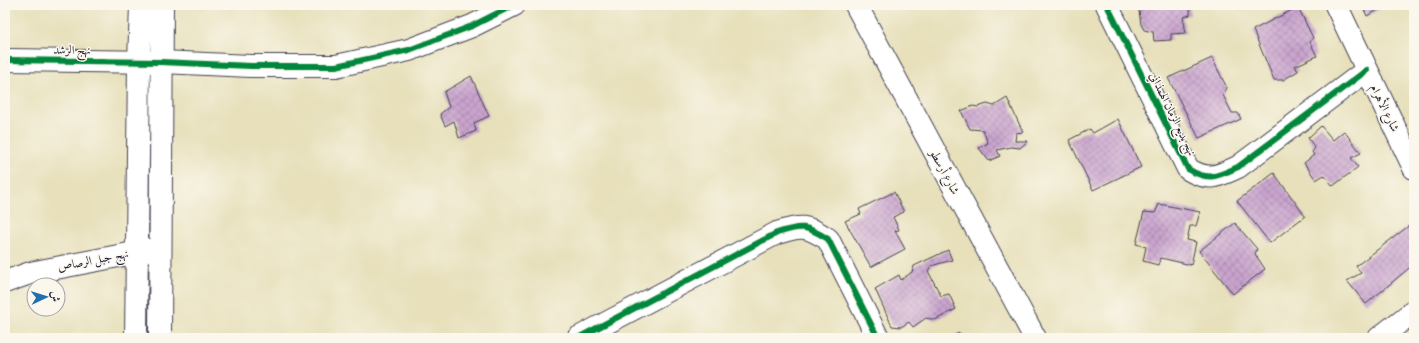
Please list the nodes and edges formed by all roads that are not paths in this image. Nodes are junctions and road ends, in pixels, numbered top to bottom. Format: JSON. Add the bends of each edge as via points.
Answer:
{"nodes":[{"id":1,"x":141,"y":5,"type":"edge"},
{"id":2,"x":162,"y":5,"type":"edge"},
{"id":3,"x":514,"y":5,"type":"edge"},
{"id":4,"x":856,"y":5,"type":"edge"},
{"id":5,"x":1107,"y":5,"type":"edge"},
{"id":6,"x":1336,"y":5,"type":"edge"},
{"id":7,"x":5,"y":60,"type":"edge"},
{"id":8,"x":139,"y":62,"type":"junction"},
{"id":9,"x":161,"y":62,"type":"junction"},
{"id":10,"x":1367,"y":70,"type":"junction"},
{"id":11,"x":1414,"y":168,"type":"edge"},
{"id":12,"x":160,"y":248,"type":"junction"},
{"id":13,"x":136,"y":252,"type":"junction"},
{"id":14,"x":5,"y":282,"type":"edge"},
{"id":15,"x":1414,"y":311,"type":"edge"},
{"id":16,"x":608,"y":331,"type":"edge"},
{"id":17,"x":136,"y":338,"type":"edge"},
{"id":18,"x":160,"y":338,"type":"edge"},
{"id":19,"x":578,"y":338,"type":"edge"},
{"id":20,"x":878,"y":338,"type":"edge"},
{"id":21,"x":1035,"y":338,"type":"edge"},
{"id":22,"x":1379,"y":338,"type":"edge"}],
"edges":[{"from":1,"to":8,"type":"street"},
{"from":2,"to":9,"type":"street"},
{"from":3,"to":9,"type":"street","name":"نهج الرشد","via":[[472,26],[408,50],[336,66]]},
{"from":4,"to":21,"type":"street","name":"شارع أرسطو"},
{"from":5,"to":10,"type":"street","name":"نهج بديع الزمان الهمذاني","via":[[1188,169],[1198,175],[1218,176],[1238,167]]},
{"from":6,"to":10,"type":"street","name":"شارع الأهرام"},
{"from":7,"to":8,"type":"street","name":"نهج الرشد"},
{"from":8,"to":9,"type":"street","name":"نهج الرشد"},
{"from":8,"to":13,"type":"street"},
{"from":9,"to":12,"type":"street"},
{"from":10,"to":11,"type":"street","name":"شارع الأهرام"},
{"from":12,"to":13,"type":"street","name":"نهج جبل الرصاص"},
{"from":12,"to":18,"type":"street"},
{"from":13,"to":14,"type":"street","name":"نهج جبل الرصاص","via":[[30,273]]},
{"from":13,"to":17,"type":"street"},
{"from":15,"to":22,"type":"street"},
{"from":16,"to":19,"type":"street"},
{"from":16,"to":20,"type":"street","via":[[777,233],[803,227],[814,230],[828,239]]}]}
